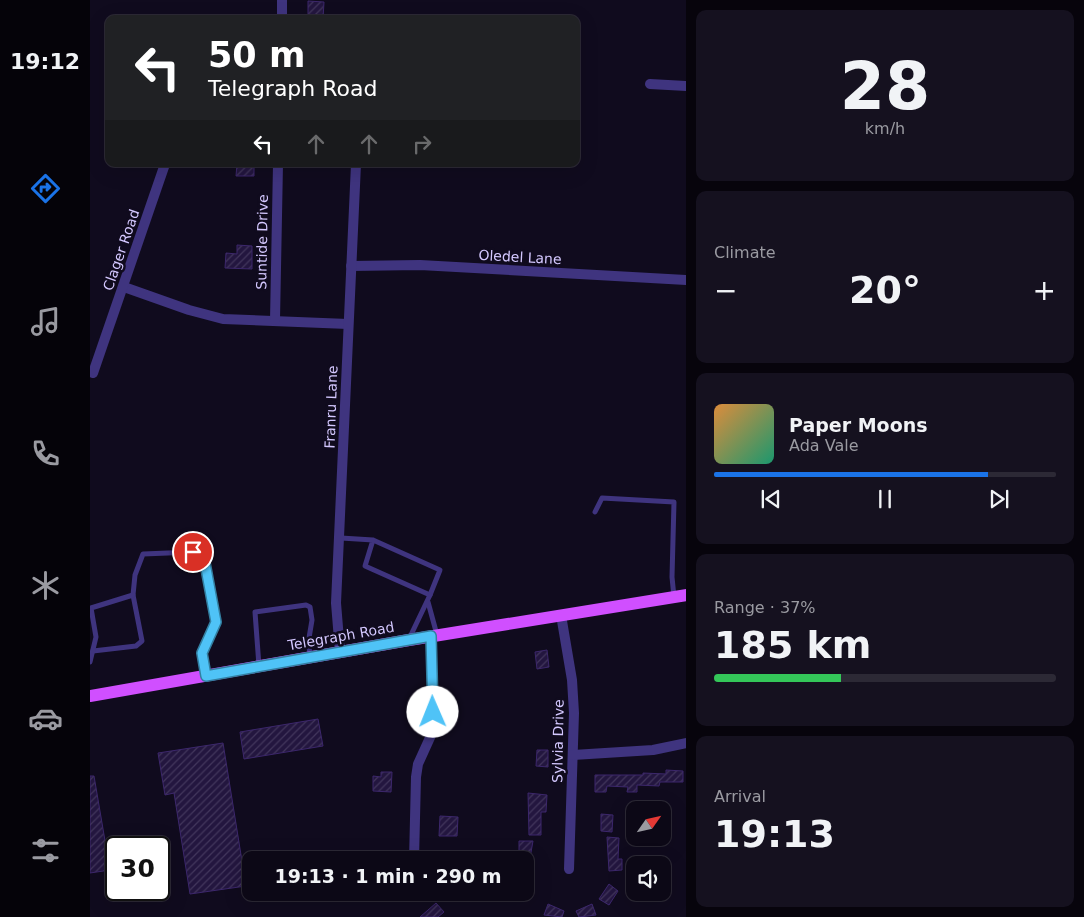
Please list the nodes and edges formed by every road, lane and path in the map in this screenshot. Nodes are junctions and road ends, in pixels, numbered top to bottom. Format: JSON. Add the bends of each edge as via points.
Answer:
{"nodes":[{"id":1,"x":282,"y":0,"type":"edge"},
{"id":2,"x":282,"y":15,"type":"edge"},
{"id":3,"x":650,"y":84,"type":"dead end"},
{"id":4,"x":686,"y":86,"type":"edge"},
{"id":5,"x":164,"y":167,"type":"edge"},
{"id":6,"x":278,"y":167,"type":"edge"},
{"id":7,"x":356,"y":167,"type":"edge"},
{"id":8,"x":351,"y":266,"type":"junction"},
{"id":9,"x":686,"y":280,"type":"edge"},
{"id":10,"x":124,"y":287,"type":"junction"},
{"id":11,"x":275,"y":320,"type":"junction"},
{"id":12,"x":348,"y":324,"type":"junction"},
{"id":13,"x":93,"y":372,"type":"dead end"},
{"id":14,"x":595,"y":512,"type":"dead end"},
{"id":15,"x":341,"y":538,"type":"junction"},
{"id":16,"x":374,"y":540,"type":"junction"},
{"id":17,"x":133,"y":595,"type":"junction"},
{"id":18,"x":430,"y":596,"type":"junction"},
{"id":19,"x":680,"y":596,"type":"edge"},
{"id":20,"x":428,"y":602,"type":"junction"},
{"id":21,"x":561,"y":615,"type":"junction"},
{"id":22,"x":434,"y":636,"type":"junction"},
{"id":23,"x":409,"y":640,"type":"junction"},
{"id":24,"x":93,"y":652,"type":"junction"},
{"id":25,"x":340,"y":652,"type":"junction"},
{"id":26,"x":311,"y":657,"type":"junction"},
{"id":27,"x":90,"y":662,"type":"edge"},
{"id":28,"x":259,"y":666,"type":"junction"},
{"id":29,"x":206,"y":676,"type":"junction"},
{"id":30,"x":90,"y":696,"type":"edge"},
{"id":31,"x":686,"y":743,"type":"edge"},
{"id":32,"x":573,"y":755,"type":"junction"},
{"id":33,"x":414,"y":851,"type":"edge"},
{"id":34,"x":569,"y":869,"type":"dead end"}],
"edges":[{"from":1,"to":2,"type":"street"},
{"from":3,"to":4,"type":"street"},
{"from":5,"to":10,"type":"street","name":"Clager Road"},
{"from":6,"to":11,"type":"street","name":"Suntide Drive"},
{"from":7,"to":8,"type":"street","name":"Franru Lane"},
{"from":8,"to":9,"type":"street","name":"Oledel Lane","via":[[420,265]]},
{"from":8,"to":12,"type":"street","name":"Franru Lane"},
{"from":10,"to":11,"type":"street","via":[[223,319]]},
{"from":10,"to":13,"type":"street","name":"Clager Road"},
{"from":11,"to":12,"type":"street"},
{"from":12,"to":15,"type":"street","name":"Franru Lane"},
{"from":14,"to":19,"type":"lane","via":[[602,498],[674,502],[672,577]]},
{"from":15,"to":16,"type":"lane"},
{"from":15,"to":25,"type":"street","name":"Franru Lane","via":[[336,603]]},
{"from":16,"to":18,"type":"lane","via":[[365,566]]},
{"from":16,"to":18,"type":"lane","via":[[440,570]]},
{"from":17,"to":24,"type":"lane","via":[[91,608],[96,637]]},
{"from":17,"to":24,"type":"lane","via":[[142,641],[136,646]]},
{"from":17,"to":29,"type":"lane","via":[[135,575],[143,554],[193,552],[205,563],[216,622],[202,653]]},
{"from":18,"to":20,"type":"lane"},
{"from":19,"to":21,"type":"main road","name":"Telegraph Road"},
{"from":20,"to":22,"type":"lane"},
{"from":20,"to":23,"type":"lane"},
{"from":21,"to":22,"type":"main road","name":"Telegraph Road"},
{"from":21,"to":32,"type":"street","name":"Sylvia Drive","via":[[572,680]]},
{"from":22,"to":23,"type":"main road","name":"Telegraph Road"},
{"from":22,"to":33,"type":"street","via":[[433,732],[418,764]]},
{"from":23,"to":25,"type":"main road","name":"Telegraph Road"},
{"from":24,"to":27,"type":"lane"},
{"from":25,"to":26,"type":"main road","name":"Telegraph Road"},
{"from":26,"to":28,"type":"main road","name":"Telegraph Road"},
{"from":26,"to":28,"type":"lane","via":[[308,644],[312,620],[310,607],[255,612]]},
{"from":28,"to":29,"type":"main road","name":"Telegraph Road"},
{"from":29,"to":30,"type":"main road","name":"Telegraph Road"},
{"from":31,"to":32,"type":"street","via":[[653,750]]},
{"from":32,"to":34,"type":"street","name":"Sylvia Drive"}]}
